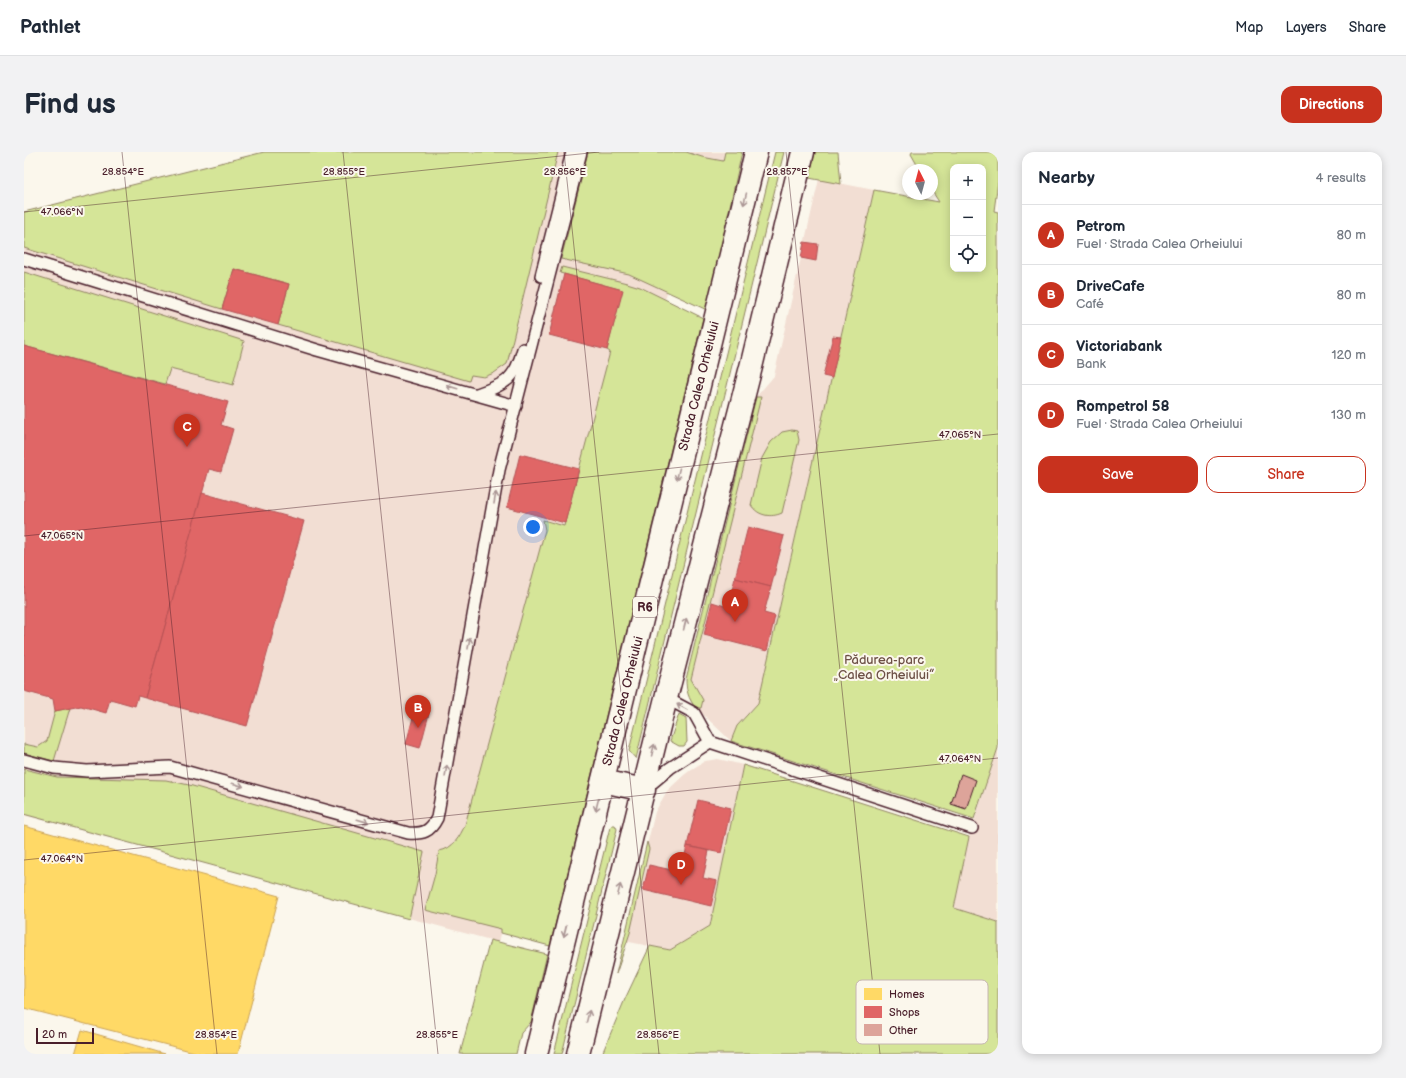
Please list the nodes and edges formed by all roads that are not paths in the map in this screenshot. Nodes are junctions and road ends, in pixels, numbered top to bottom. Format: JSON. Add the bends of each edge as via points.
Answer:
{"nodes":[{"id":1,"x":572,"y":152,"type":"edge"},
{"id":2,"x":581,"y":152,"type":"edge"},
{"id":3,"x":755,"y":156,"type":"edge"},
{"id":4,"x":801,"y":161,"type":"edge"},
{"id":5,"x":24,"y":259,"type":"edge"},
{"id":6,"x":500,"y":386,"type":"junction"},
{"id":7,"x":477,"y":394,"type":"junction"},
{"id":8,"x":494,"y":399,"type":"junction"},
{"id":9,"x":516,"y":406,"type":"junction"},
{"id":10,"x":666,"y":698,"type":"junction"},
{"id":11,"x":710,"y":742,"type":"junction"},
{"id":12,"x":24,"y":760,"type":"edge"},
{"id":13,"x":603,"y":781,"type":"junction"},
{"id":14,"x":644,"y":790,"type":"junction"},
{"id":15,"x":972,"y":828,"type":"dead end"},
{"id":16,"x":536,"y":1054,"type":"edge"},
{"id":17,"x":578,"y":1054,"type":"edge"}],
"edges":[{"from":1,"to":6,"type":"lane","via":[[520,359],[510,379]]},
{"from":2,"to":9,"type":"lane"},
{"from":3,"to":13,"type":"highway","name":"Strada Calea Orheiului","number":"R6","one_way":true},
{"from":10,"to":4,"type":"highway","one_way":true},
{"from":7,"to":5,"type":"lane","one_way":true,"via":[[317,350]]},
{"from":6,"to":7,"type":"lane"},
{"from":6,"to":8,"type":"lane"},
{"from":7,"to":8,"type":"lane"},
{"from":8,"to":9,"type":"lane"},
{"from":12,"to":9,"type":"lane","one_way":true,"via":[[54,768],[87,771],[170,767],[408,833],[426,832],[433,827],[437,818],[499,470]]},
{"from":11,"to":10,"type":"lane","one_way":true,"via":[[694,713]]},
{"from":14,"to":10,"type":"highway","one_way":true},
{"from":11,"to":14,"type":"lane","via":[[670,768]]},
{"from":11,"to":15,"type":"lane"},
{"from":13,"to":14,"type":"highway"},
{"from":13,"to":16,"type":"highway","name":"Strada Calea Orheiului","number":"R6","one_way":true},
{"from":17,"to":14,"type":"highway","one_way":true}]}
